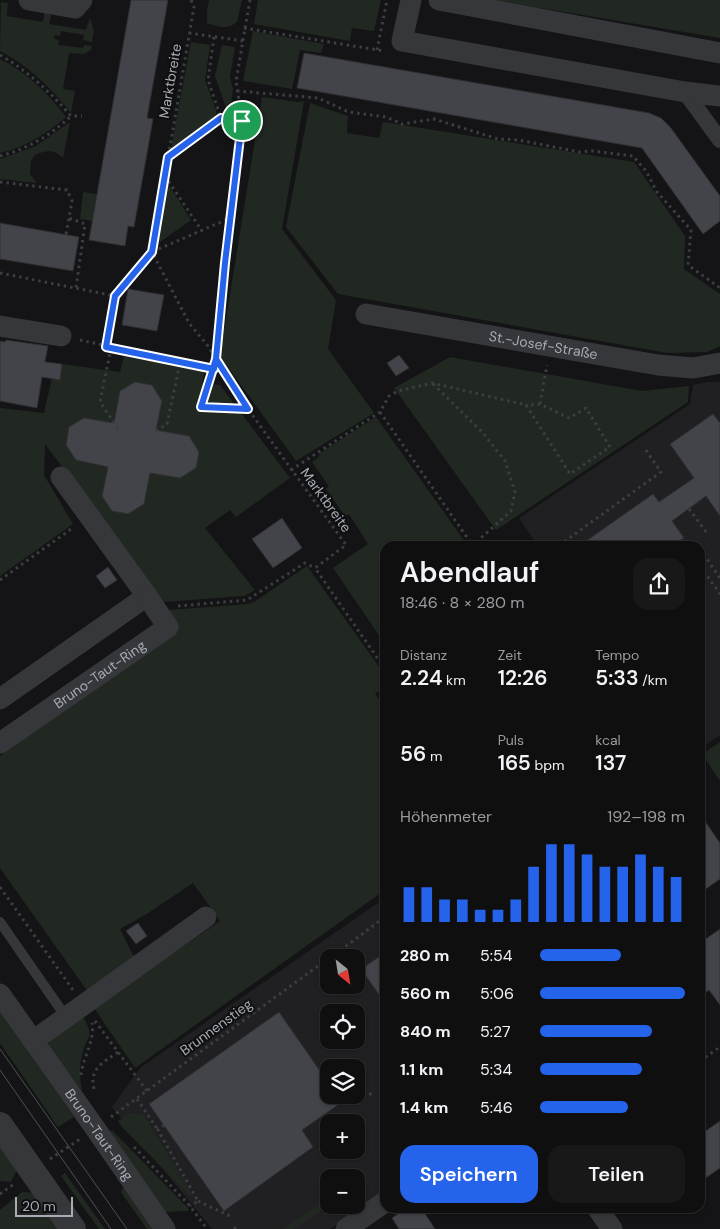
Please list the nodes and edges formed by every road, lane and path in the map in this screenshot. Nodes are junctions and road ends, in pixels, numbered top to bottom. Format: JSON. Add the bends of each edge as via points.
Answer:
{"nodes":[{"id":1,"x":29,"y":0,"type":"edge"},
{"id":2,"x":82,"y":0,"type":"edge"},
{"id":3,"x":190,"y":0,"type":"edge"},
{"id":4,"x":250,"y":0,"type":"edge"},
{"id":5,"x":387,"y":0,"type":"edge"},
{"id":6,"x":411,"y":0,"type":"edge"},
{"id":7,"x":439,"y":0,"type":"edge"},
{"id":8,"x":244,"y":28,"type":"junction"},
{"id":9,"x":189,"y":33,"type":"junction"},
{"id":10,"x":214,"y":36,"type":"junction"},
{"id":11,"x":242,"y":41,"type":"junction"},
{"id":12,"x":402,"y":41,"type":"junction"},
{"id":13,"x":377,"y":50,"type":"junction"},
{"id":14,"x":720,"y":53,"type":"edge"},
{"id":15,"x":0,"y":55,"type":"edge"},
{"id":16,"x":238,"y":91,"type":"junction"},
{"id":17,"x":685,"y":92,"type":"junction"},
{"id":18,"x":720,"y":96,"type":"edge"},
{"id":19,"x":71,"y":116,"type":"junction"},
{"id":20,"x":82,"y":116,"type":"dead end"},
{"id":21,"x":221,"y":118,"type":"junction"},
{"id":22,"x":242,"y":121,"type":"junction"},
{"id":23,"x":720,"y":140,"type":"edge"},
{"id":24,"x":0,"y":156,"type":"edge"},
{"id":25,"x":168,"y":157,"type":"junction"},
{"id":26,"x":165,"y":175,"type":"junction"},
{"id":27,"x":0,"y":182,"type":"edge"},
{"id":28,"x":69,"y":218,"type":"junction"},
{"id":29,"x":230,"y":218,"type":"junction"},
{"id":30,"x":202,"y":231,"type":"junction"},
{"id":31,"x":66,"y":234,"type":"dead end"},
{"id":32,"x":152,"y":252,"type":"junction"},
{"id":33,"x":0,"y":273,"type":"edge"},
{"id":34,"x":76,"y":288,"type":"junction"},
{"id":35,"x":720,"y":288,"type":"edge"},
{"id":36,"x":115,"y":296,"type":"junction"},
{"id":37,"x":366,"y":314,"type":"dead end"},
{"id":38,"x":0,"y":326,"type":"edge"},
{"id":39,"x":61,"y":336,"type":"joint"},
{"id":40,"x":550,"y":346,"type":"junction"},
{"id":41,"x":106,"y":347,"type":"junction"},
{"id":42,"x":111,"y":348,"type":"junction"},
{"id":43,"x":216,"y":359,"type":"junction"},
{"id":44,"x":180,"y":363,"type":"junction"},
{"id":45,"x":720,"y":363,"type":"edge"},
{"id":46,"x":214,"y":369,"type":"junction"},
{"id":47,"x":432,"y":383,"type":"junction"},
{"id":48,"x":540,"y":404,"type":"junction"},
{"id":49,"x":526,"y":405,"type":"junction"},
{"id":50,"x":248,"y":409,"type":"junction"},
{"id":51,"x":380,"y":412,"type":"junction"},
{"id":52,"x":118,"y":430,"type":"dead end"},
{"id":53,"x":156,"y":431,"type":"dead end"},
{"id":54,"x":645,"y":450,"type":"dead end"},
{"id":55,"x":291,"y":470,"type":"junction"},
{"id":56,"x":61,"y":477,"type":"dead end"},
{"id":57,"x":689,"y":508,"type":"dead end"},
{"id":58,"x":89,"y":516,"type":"junction"},
{"id":59,"x":707,"y":534,"type":"dead end"},
{"id":60,"x":470,"y":541,"type":"edge"},
{"id":61,"x":478,"y":541,"type":"edge"},
{"id":62,"x":565,"y":541,"type":"edge"},
{"id":63,"x":705,"y":557,"type":"edge"},
{"id":64,"x":315,"y":568,"type":"junction"},
{"id":65,"x":705,"y":573,"type":"edge"},
{"id":66,"x":720,"y":578,"type":"edge"},
{"id":67,"x":0,"y":580,"type":"edge"},
{"id":68,"x":720,"y":594,"type":"edge"},
{"id":69,"x":151,"y":602,"type":"junction"},
{"id":70,"x":380,"y":662,"type":"edge"},
{"id":71,"x":0,"y":699,"type":"edge"},
{"id":72,"x":0,"y":743,"type":"edge"},
{"id":73,"x":206,"y":917,"type":"dead end"},
{"id":74,"x":380,"y":921,"type":"edge"},
{"id":75,"x":0,"y":922,"type":"edge"},
{"id":76,"x":341,"y":949,"type":"edge"},
{"id":77,"x":320,"y":965,"type":"edge"},
{"id":78,"x":0,"y":994,"type":"edge"},
{"id":79,"x":66,"y":1017,"type":"junction"},
{"id":80,"x":90,"y":1017,"type":"dead end"},
{"id":81,"x":33,"y":1041,"type":"junction"},
{"id":82,"x":720,"y":1047,"type":"edge"},
{"id":83,"x":118,"y":1052,"type":"dead end"},
{"id":84,"x":705,"y":1058,"type":"edge"},
{"id":85,"x":81,"y":1079,"type":"dead end"},
{"id":86,"x":96,"y":1094,"type":"dead end"},
{"id":87,"x":365,"y":1094,"type":"edge"},
{"id":88,"x":372,"y":1094,"type":"dead end"},
{"id":89,"x":137,"y":1099,"type":"junction"},
{"id":90,"x":105,"y":1113,"type":"dead end"},
{"id":91,"x":116,"y":1114,"type":"dead end"},
{"id":92,"x":108,"y":1119,"type":"dead end"},
{"id":93,"x":0,"y":1125,"type":"edge"},
{"id":94,"x":164,"y":1125,"type":"dead end"},
{"id":95,"x":158,"y":1130,"type":"junction"},
{"id":96,"x":84,"y":1136,"type":"dead end"},
{"id":97,"x":128,"y":1140,"type":"dead end"},
{"id":98,"x":47,"y":1160,"type":"dead end"},
{"id":99,"x":198,"y":1200,"type":"junction"},
{"id":100,"x":380,"y":1205,"type":"edge"},
{"id":101,"x":190,"y":1206,"type":"junction"},
{"id":102,"x":601,"y":1213,"type":"edge"},
{"id":103,"x":230,"y":1216,"type":"dead end"},
{"id":104,"x":238,"y":1226,"type":"dead end"},
{"id":105,"x":73,"y":1229,"type":"edge"},
{"id":106,"x":164,"y":1229,"type":"edge"},
{"id":107,"x":206,"y":1229,"type":"edge"},
{"id":108,"x":234,"y":1229,"type":"edge"},
{"id":109,"x":346,"y":1229,"type":"edge"},
{"id":110,"x":612,"y":1229,"type":"edge"}],
"edges":[{"from":1,"to":2,"type":"street","via":[[75,8]]},
{"from":3,"to":9,"type":"path","via":[[194,7]]},
{"from":4,"to":8,"type":"path"},
{"from":5,"to":13,"type":"path"},
{"from":6,"to":12,"type":"street"},
{"from":7,"to":14,"type":"street"},
{"from":8,"to":11,"type":"path"},
{"from":8,"to":13,"type":"path"},
{"from":9,"to":10,"type":"path","name":"Marktbreite"},
{"from":9,"to":25,"type":"path","name":"Marktbreite"},
{"from":10,"to":11,"type":"path","name":"Marktbreite"},
{"from":10,"to":21,"type":"path","via":[[208,80]]},
{"from":11,"to":16,"type":"path","via":[[236,81]]},
{"from":12,"to":13,"type":"path","via":[[388,52]]},
{"from":12,"to":17,"type":"street"},
{"from":15,"to":19,"type":"path","via":[[29,74]]},
{"from":16,"to":22,"type":"path"},
{"from":16,"to":35,"type":"path","via":[[318,98],[349,112],[386,117],[402,124],[434,120],[498,139],[579,152],[633,156],[657,192],[691,230],[688,265]]},
{"from":17,"to":18,"type":"street"},
{"from":17,"to":23,"type":"street"},
{"from":19,"to":20,"type":"path"},
{"from":19,"to":24,"type":"path","via":[[30,146]]},
{"from":21,"to":22,"type":"path"},
{"from":21,"to":25,"type":"path"},
{"from":22,"to":29,"type":"path"},
{"from":25,"to":26,"type":"path","name":"Marktbreite"},
{"from":26,"to":30,"type":"path"},
{"from":26,"to":32,"type":"path","name":"Marktbreite"},
{"from":27,"to":28,"type":"path","via":[[67,190],[72,201]]},
{"from":28,"to":31,"type":"path"},
{"from":28,"to":34,"type":"path","via":[[86,224]]},
{"from":29,"to":30,"type":"path"},
{"from":29,"to":43,"type":"path"},
{"from":30,"to":32,"type":"path"},
{"from":32,"to":36,"type":"path"},
{"from":32,"to":43,"type":"path","name":"Marktbreite","via":[[189,322]]},
{"from":33,"to":34,"type":"path"},
{"from":34,"to":36,"type":"path"},
{"from":36,"to":41,"type":"path"},
{"from":37,"to":40,"type":"street","name":"St.-Josef-Straße"},
{"from":38,"to":39,"type":"street"},
{"from":39,"to":41,"type":"path"},
{"from":40,"to":45,"type":"street","name":"St.-Josef-Straße","via":[[679,368]]},
{"from":40,"to":48,"type":"path"},
{"from":41,"to":42,"type":"path"},
{"from":42,"to":44,"type":"path"},
{"from":42,"to":52,"type":"path","via":[[100,402]]},
{"from":43,"to":46,"type":"path"},
{"from":43,"to":50,"type":"path","name":"Marktbreite"},
{"from":44,"to":46,"type":"path"},
{"from":44,"to":53,"type":"path","via":[[167,424]]},
{"from":46,"to":50,"type":"path","via":[[201,407]]},
{"from":47,"to":49,"type":"path"},
{"from":47,"to":51,"type":"path","via":[[388,396]]},
{"from":47,"to":61,"type":"path","via":[[505,461],[515,492],[511,510]]},
{"from":48,"to":49,"type":"path"},
{"from":48,"to":49,"type":"path","via":[[569,418],[586,408],[610,447],[570,474]]},
{"from":50,"to":55,"type":"path","name":"Marktbreite"},
{"from":51,"to":55,"type":"path"},
{"from":51,"to":60,"type":"path"},
{"from":54,"to":62,"type":"path","via":[[661,472]]},
{"from":55,"to":64,"type":"path","name":"Marktbreite","via":[[346,545]]},
{"from":56,"to":58,"type":"street","name":"Bruno-Taut-Ring"},
{"from":57,"to":59,"type":"path"},
{"from":58,"to":67,"type":"path"},
{"from":58,"to":69,"type":"street","name":"Bruno-Taut-Ring"},
{"from":63,"to":66,"type":"path"},
{"from":64,"to":69,"type":"path","via":[[305,563],[247,600]]},
{"from":64,"to":70,"type":"path"},
{"from":65,"to":68,"type":"path"},
{"from":69,"to":71,"type":"street"},
{"from":69,"to":72,"type":"street","name":"Bruno-Taut-Ring","via":[[168,627]]},
{"from":73,"to":79,"type":"street"},
{"from":74,"to":76,"type":"path","name":"Brunnenstieg"},
{"from":75,"to":79,"type":"lane"},
{"from":77,"to":89,"type":"path","name":"Brunnenstieg"},
{"from":78,"to":81,"type":"street","name":"Bruno-Taut-Ring"},
{"from":79,"to":81,"type":"street"},
{"from":80,"to":85,"type":"path","name":"Bruno-Taut-Ring","via":[[93,1035]]},
{"from":81,"to":106,"type":"street","name":"Bruno-Taut-Ring"},
{"from":82,"to":84,"type":"path"},
{"from":83,"to":86,"type":"path","name":"Bruno-Taut-Ring","via":[[94,1072]]},
{"from":87,"to":88,"type":"path"},
{"from":89,"to":91,"type":"path","name":"Brunnenstieg"},
{"from":89,"to":95,"type":"path"},
{"from":90,"to":92,"type":"path","name":"Bruno-Taut-Ring"},
{"from":93,"to":105,"type":"street"},
{"from":94,"to":95,"type":"path"},
{"from":95,"to":99,"type":"path"},
{"from":96,"to":98,"type":"path"},
{"from":97,"to":101,"type":"path","name":"Bruno-Taut-Ring"},
{"from":99,"to":101,"type":"path"},
{"from":99,"to":103,"type":"path"},
{"from":100,"to":109,"type":"street"},
{"from":101,"to":107,"type":"path","name":"Bruno-Taut-Ring"},
{"from":102,"to":110,"type":"street"},
{"from":104,"to":108,"type":"path"}]}
